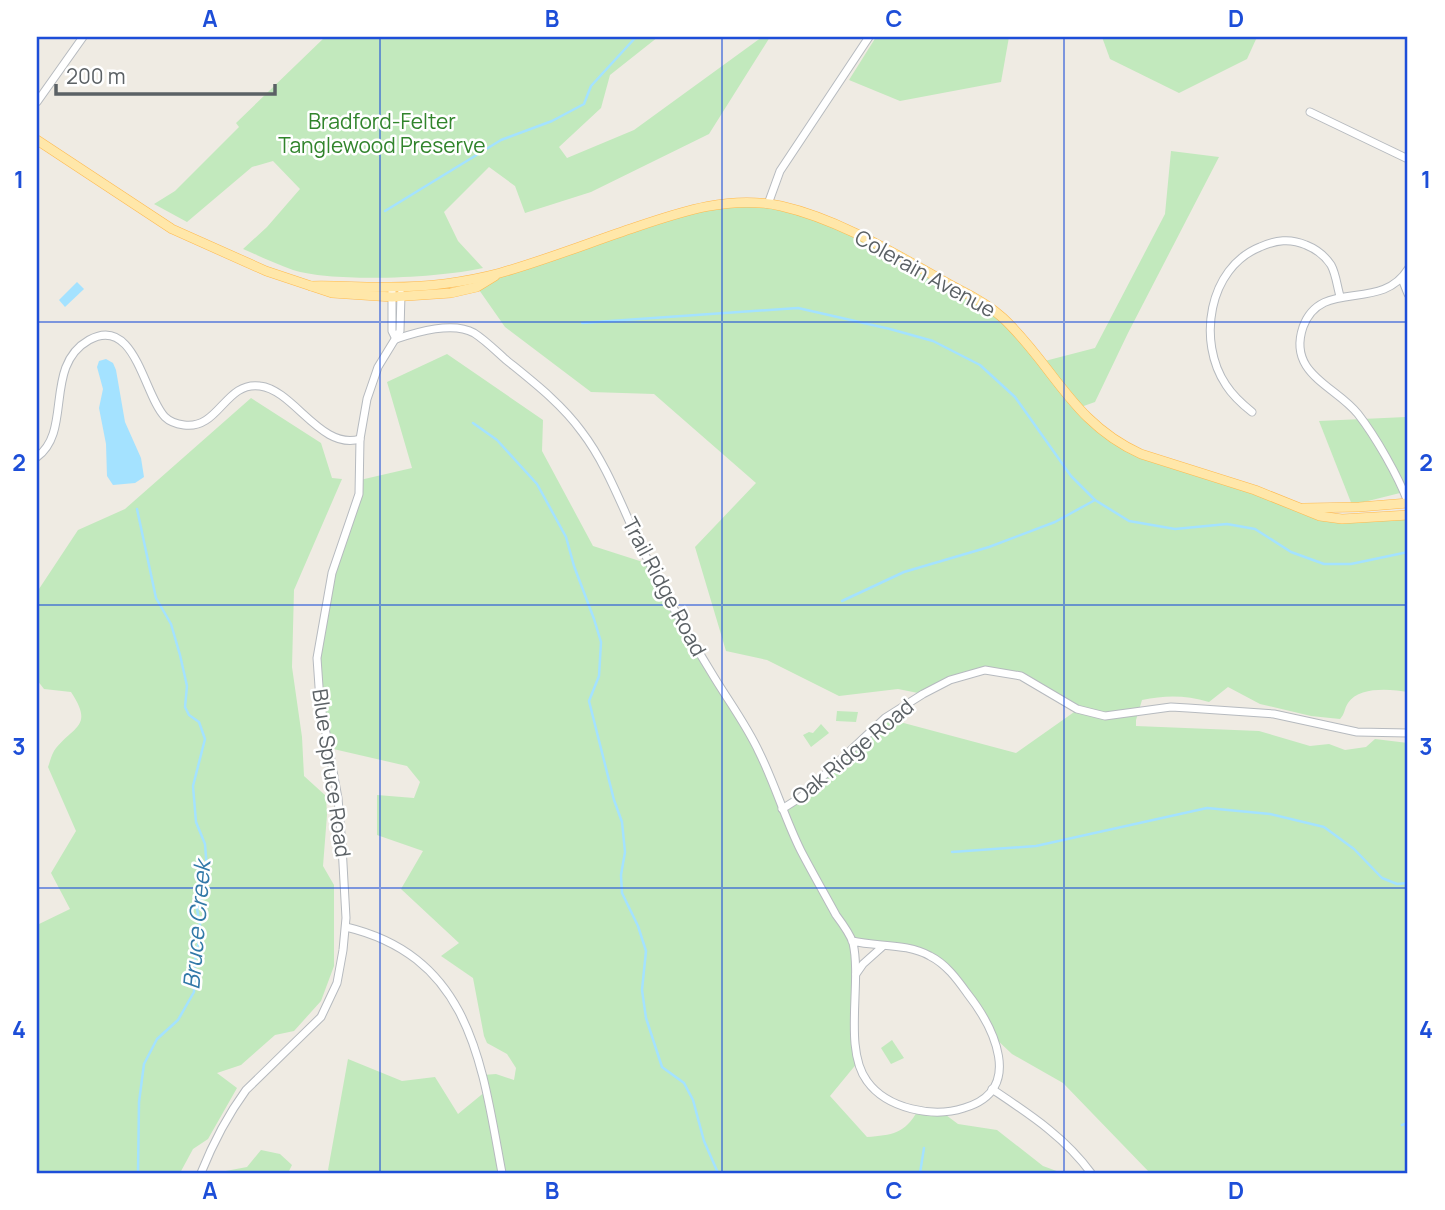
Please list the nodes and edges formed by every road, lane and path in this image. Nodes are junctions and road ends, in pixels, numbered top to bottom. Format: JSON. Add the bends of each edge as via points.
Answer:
{"nodes":[{"id":1,"x":83,"y":37,"type":"edge"},
{"id":2,"x":869,"y":37,"type":"edge"},
{"id":3,"x":37,"y":102,"type":"edge"},
{"id":4,"x":1310,"y":112,"type":"dead end"},
{"id":5,"x":37,"y":140,"type":"edge"},
{"id":6,"x":1408,"y":159,"type":"edge"},
{"id":7,"x":768,"y":204,"type":"junction"},
{"id":8,"x":1408,"y":269,"type":"edge"},
{"id":9,"x":1402,"y":279,"type":"junction"},
{"id":10,"x":396,"y":292,"type":"junction"},
{"id":11,"x":1408,"y":294,"type":"edge"},
{"id":12,"x":1340,"y":296,"type":"junction"},
{"id":13,"x":401,"y":319,"type":"junction"},
{"id":14,"x":415,"y":333,"type":"junction"},
{"id":15,"x":396,"y":340,"type":"junction"},
{"id":16,"x":1252,"y":412,"type":"dead end"},
{"id":17,"x":360,"y":439,"type":"junction"},
{"id":18,"x":37,"y":457,"type":"edge"},
{"id":19,"x":1408,"y":502,"type":"edge"},
{"id":20,"x":1299,"y":508,"type":"junction"},
{"id":21,"x":1408,"y":515,"type":"edge"},
{"id":22,"x":1408,"y":733,"type":"edge"},
{"id":23,"x":782,"y":809,"type":"junction"},
{"id":24,"x":346,"y":927,"type":"junction"},
{"id":25,"x":852,"y":941,"type":"junction"},
{"id":26,"x":882,"y":947,"type":"junction"},
{"id":27,"x":855,"y":975,"type":"junction"},
{"id":28,"x":992,"y":1089,"type":"junction"},
{"id":29,"x":201,"y":1173,"type":"edge"},
{"id":30,"x":502,"y":1173,"type":"edge"},
{"id":31,"x":1091,"y":1173,"type":"edge"}],
"edges":[{"from":1,"to":3,"type":"street"},
{"from":2,"to":7,"type":"street","via":[[780,171]]},
{"from":4,"to":6,"type":"street"},
{"from":5,"to":10,"type":"main road","name":"Colerain Avenue","via":[[172,229],[266,271],[311,286]]},
{"from":7,"to":10,"type":"main road","name":"Colerain Avenue","via":[[688,210],[499,273],[477,287],[451,293]]},
{"from":7,"to":20,"type":"main road","name":"Colerain Avenue","via":[[816,215],[844,228],[996,312],[1077,409],[1126,447]]},
{"from":8,"to":9,"type":"street"},
{"from":9,"to":11,"type":"street"},
{"from":9,"to":12,"type":"street","via":[[1371,294]]},
{"from":10,"to":13,"type":"street","name":"Blue Spruce Road"},
{"from":10,"to":15,"type":"street","via":[[392,331]]},
{"from":12,"to":16,"type":"street","via":[[1330,265],[1312,247],[1299,242],[1266,244],[1230,268],[1216,293],[1211,341],[1225,384]]},
{"from":12,"to":19,"type":"street","via":[[1322,302],[1308,317],[1301,337],[1303,357],[1312,375],[1357,413]]},
{"from":13,"to":14,"type":"street"},
{"from":13,"to":15,"type":"street","name":"Blue Spruce Road"},
{"from":14,"to":15,"type":"street","name":"Trail Ridge Road"},
{"from":14,"to":23,"type":"street","name":"Trail Ridge Road","via":[[470,331],[573,419],[596,453],[680,620],[748,732]]},
{"from":15,"to":17,"type":"street","name":"Blue Spruce Road","via":[[372,383]]},
{"from":17,"to":18,"type":"street","via":[[337,438],[275,392],[259,386],[235,393],[202,424],[176,424],[160,410],[130,349],[104,336],[84,343],[71,358],[62,377],[52,436]]},
{"from":17,"to":24,"type":"street","name":"Blue Spruce Road","via":[[359,494],[332,573],[317,658],[338,798]]},
{"from":19,"to":20,"type":"main road","name":"Colerain Avenue"},
{"from":20,"to":21,"type":"main road","name":"Colerain Avenue","via":[[1342,519]]},
{"from":22,"to":23,"type":"street","name":"Oak Ridge Road","via":[[1357,732],[1274,714],[1171,707],[1105,716],[1077,709],[1021,676],[985,670],[950,680],[885,718],[801,797]]},
{"from":23,"to":25,"type":"street","name":"Trail Ridge Road"},
{"from":24,"to":29,"type":"street","name":"Blue Spruce Road","via":[[337,983],[320,1017],[246,1090],[221,1128]]},
{"from":24,"to":30,"type":"street","via":[[411,957],[437,980],[461,1013],[479,1057]]},
{"from":25,"to":26,"type":"street"},
{"from":25,"to":27,"type":"street","name":"Trail Ridge Road"},
{"from":26,"to":27,"type":"street"},
{"from":26,"to":28,"type":"street","via":[[928,954],[967,992],[982,1012],[998,1049],[998,1077]]},
{"from":27,"to":28,"type":"street","name":"Trail Ridge Road","via":[[857,1052],[872,1086],[905,1107],[942,1112],[971,1106]]},
{"from":28,"to":31,"type":"street","via":[[1066,1143]]}]}
